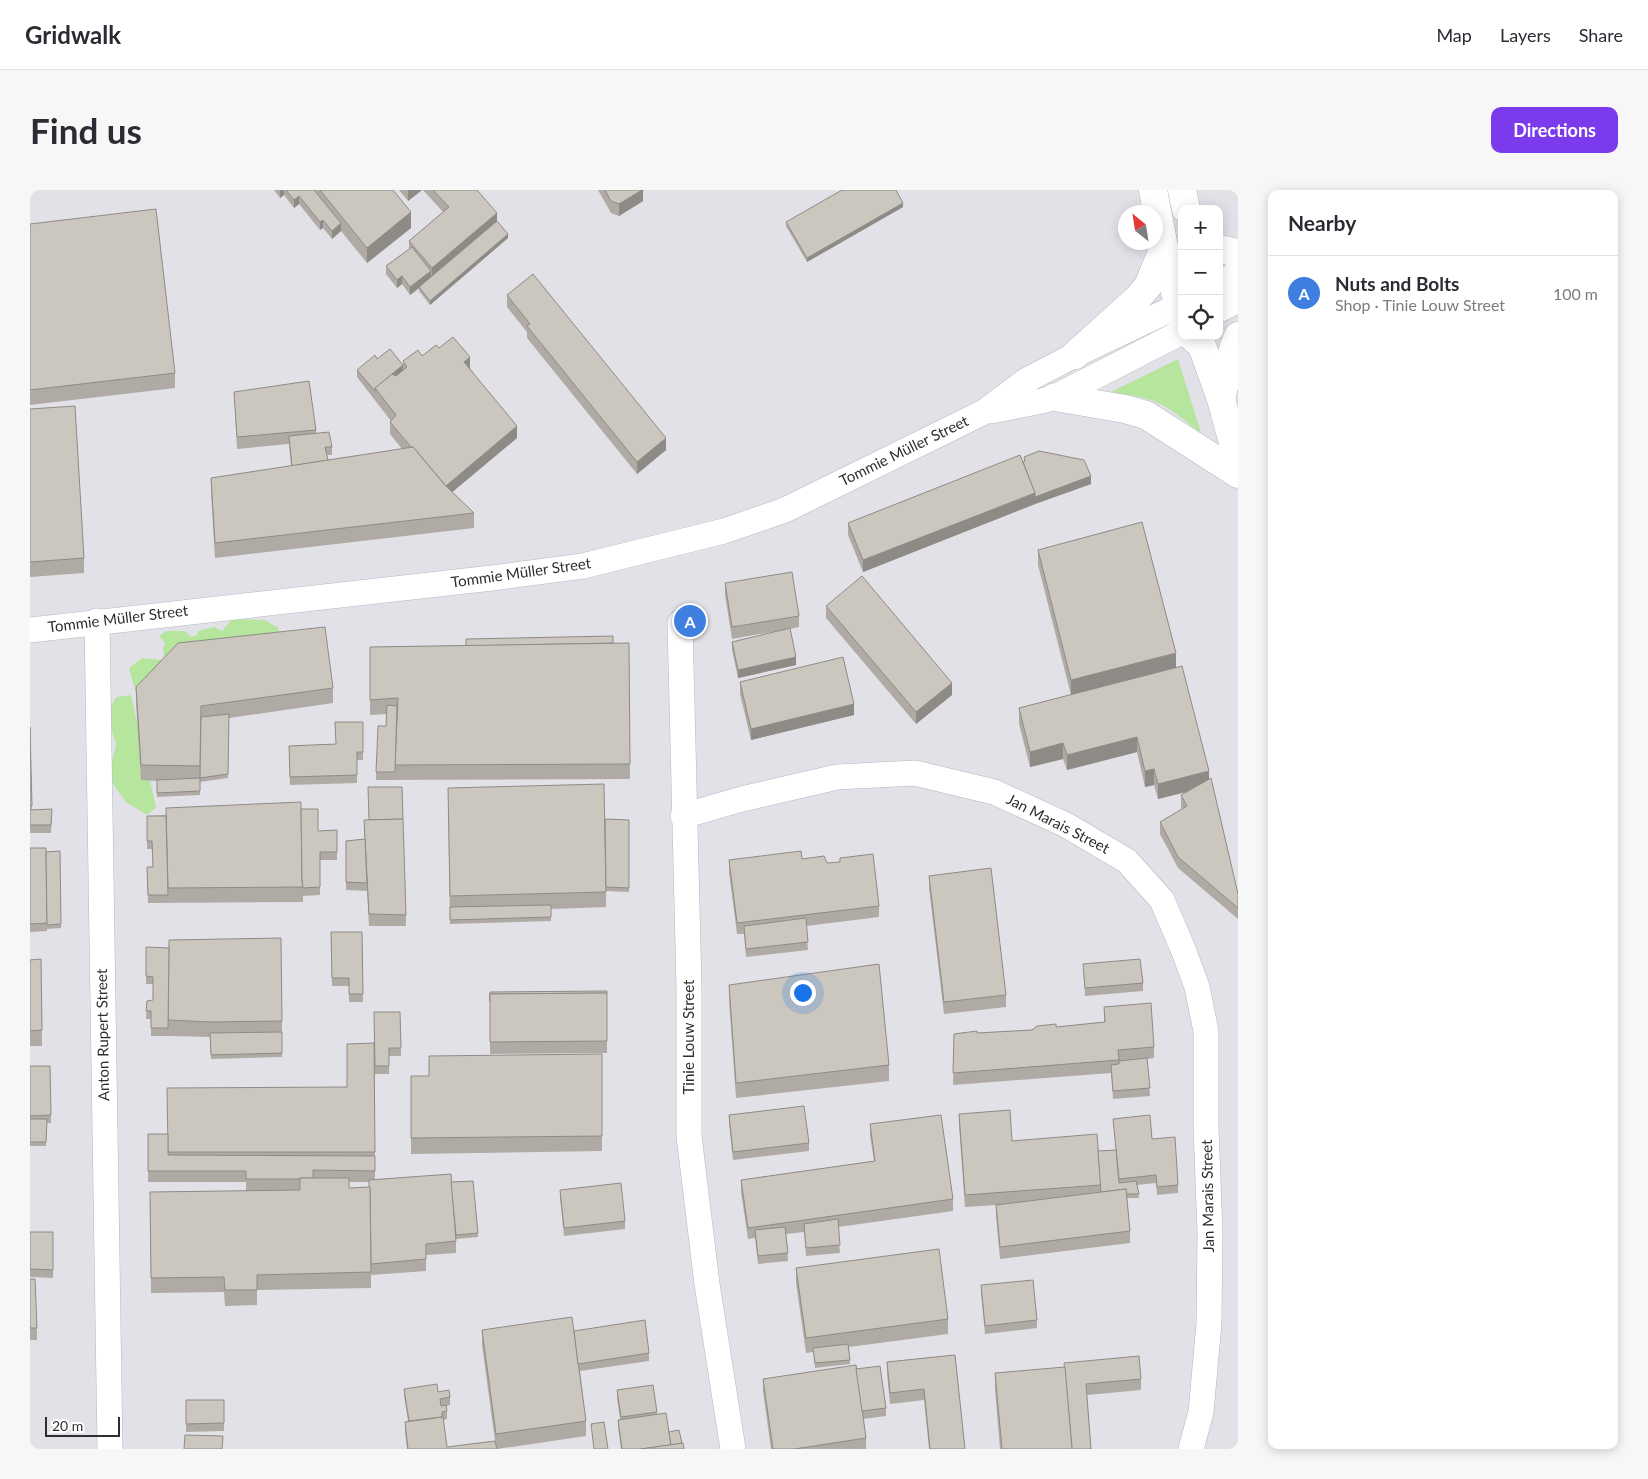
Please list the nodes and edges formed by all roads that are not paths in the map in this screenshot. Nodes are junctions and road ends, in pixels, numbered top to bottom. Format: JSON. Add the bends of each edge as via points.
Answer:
{"nodes":[{"id":1,"x":1153,"y":190,"type":"edge"},
{"id":2,"x":1182,"y":190,"type":"edge"},
{"id":3,"x":1185,"y":205,"type":"edge"},
{"id":4,"x":1164,"y":247,"type":"junction"},
{"id":5,"x":1223,"y":250,"type":"edge"},
{"id":6,"x":1238,"y":253,"type":"edge"},
{"id":7,"x":1238,"y":273,"type":"edge"},
{"id":8,"x":1223,"y":281,"type":"edge"},
{"id":9,"x":1179,"y":295,"type":"edge"},
{"id":10,"x":1238,"y":300,"type":"edge"},
{"id":11,"x":1223,"y":308,"type":"edge"},
{"id":12,"x":1178,"y":329,"type":"edge"},
{"id":13,"x":1178,"y":332,"type":"edge"},
{"id":14,"x":1238,"y":336,"type":"edge"},
{"id":15,"x":1195,"y":340,"type":"edge"},
{"id":16,"x":1074,"y":355,"type":"junction"},
{"id":17,"x":1055,"y":397,"type":"junction"},
{"id":18,"x":1221,"y":399,"type":"junction"},
{"id":19,"x":984,"y":412,"type":"junction"},
{"id":20,"x":1238,"y":461,"type":"edge"},
{"id":21,"x":1238,"y":474,"type":"edge"},
{"id":22,"x":96,"y":621,"type":"junction"},
{"id":23,"x":680,"y":623,"type":"dead end"},
{"id":24,"x":30,"y":630,"type":"edge"},
{"id":25,"x":684,"y":816,"type":"junction"},
{"id":26,"x":110,"y":1449,"type":"edge"},
{"id":27,"x":733,"y":1449,"type":"edge"},
{"id":28,"x":1191,"y":1449,"type":"edge"}],
"edges":[{"from":1,"to":4,"type":"main road"},
{"from":2,"to":3,"type":"main road"},
{"from":4,"to":9,"type":"main road"},
{"from":4,"to":16,"type":"main road","via":[[1148,286]]},
{"from":5,"to":6,"type":"main road"},
{"from":7,"to":8,"type":"street"},
{"from":10,"to":11,"type":"street"},
{"from":12,"to":16,"type":"street","name":"Tommie Müller Street"},
{"from":13,"to":17,"type":"street","name":"Tommie Müller Street"},
{"from":14,"to":18,"type":"main road"},
{"from":15,"to":18,"type":"main road"},
{"from":16,"to":19,"type":"street","name":"Tommie Müller Street","via":[[1027,380]]},
{"from":17,"to":19,"type":"street","name":"Tommie Müller Street"},
{"from":17,"to":21,"type":"main road","via":[[1146,415]]},
{"from":18,"to":20,"type":"main road"},
{"from":19,"to":22,"type":"street","name":"Tommie Müller Street","via":[[785,510],[724,531],[583,566]]},
{"from":22,"to":24,"type":"street","name":"Tommie Müller Street"},
{"from":22,"to":26,"type":"street","name":"Anton Rupert Street"},
{"from":23,"to":25,"type":"street","name":"Tinie Louw Street"},
{"from":25,"to":27,"type":"street","name":"Tinie Louw Street","via":[[689,1136],[707,1284]]},
{"from":25,"to":28,"type":"street","name":"Jan Marais Street","via":[[837,777],[915,773],[994,792],[1066,825],[1127,861],[1162,900],[1197,987],[1206,1031],[1209,1323],[1201,1412]]}]}
